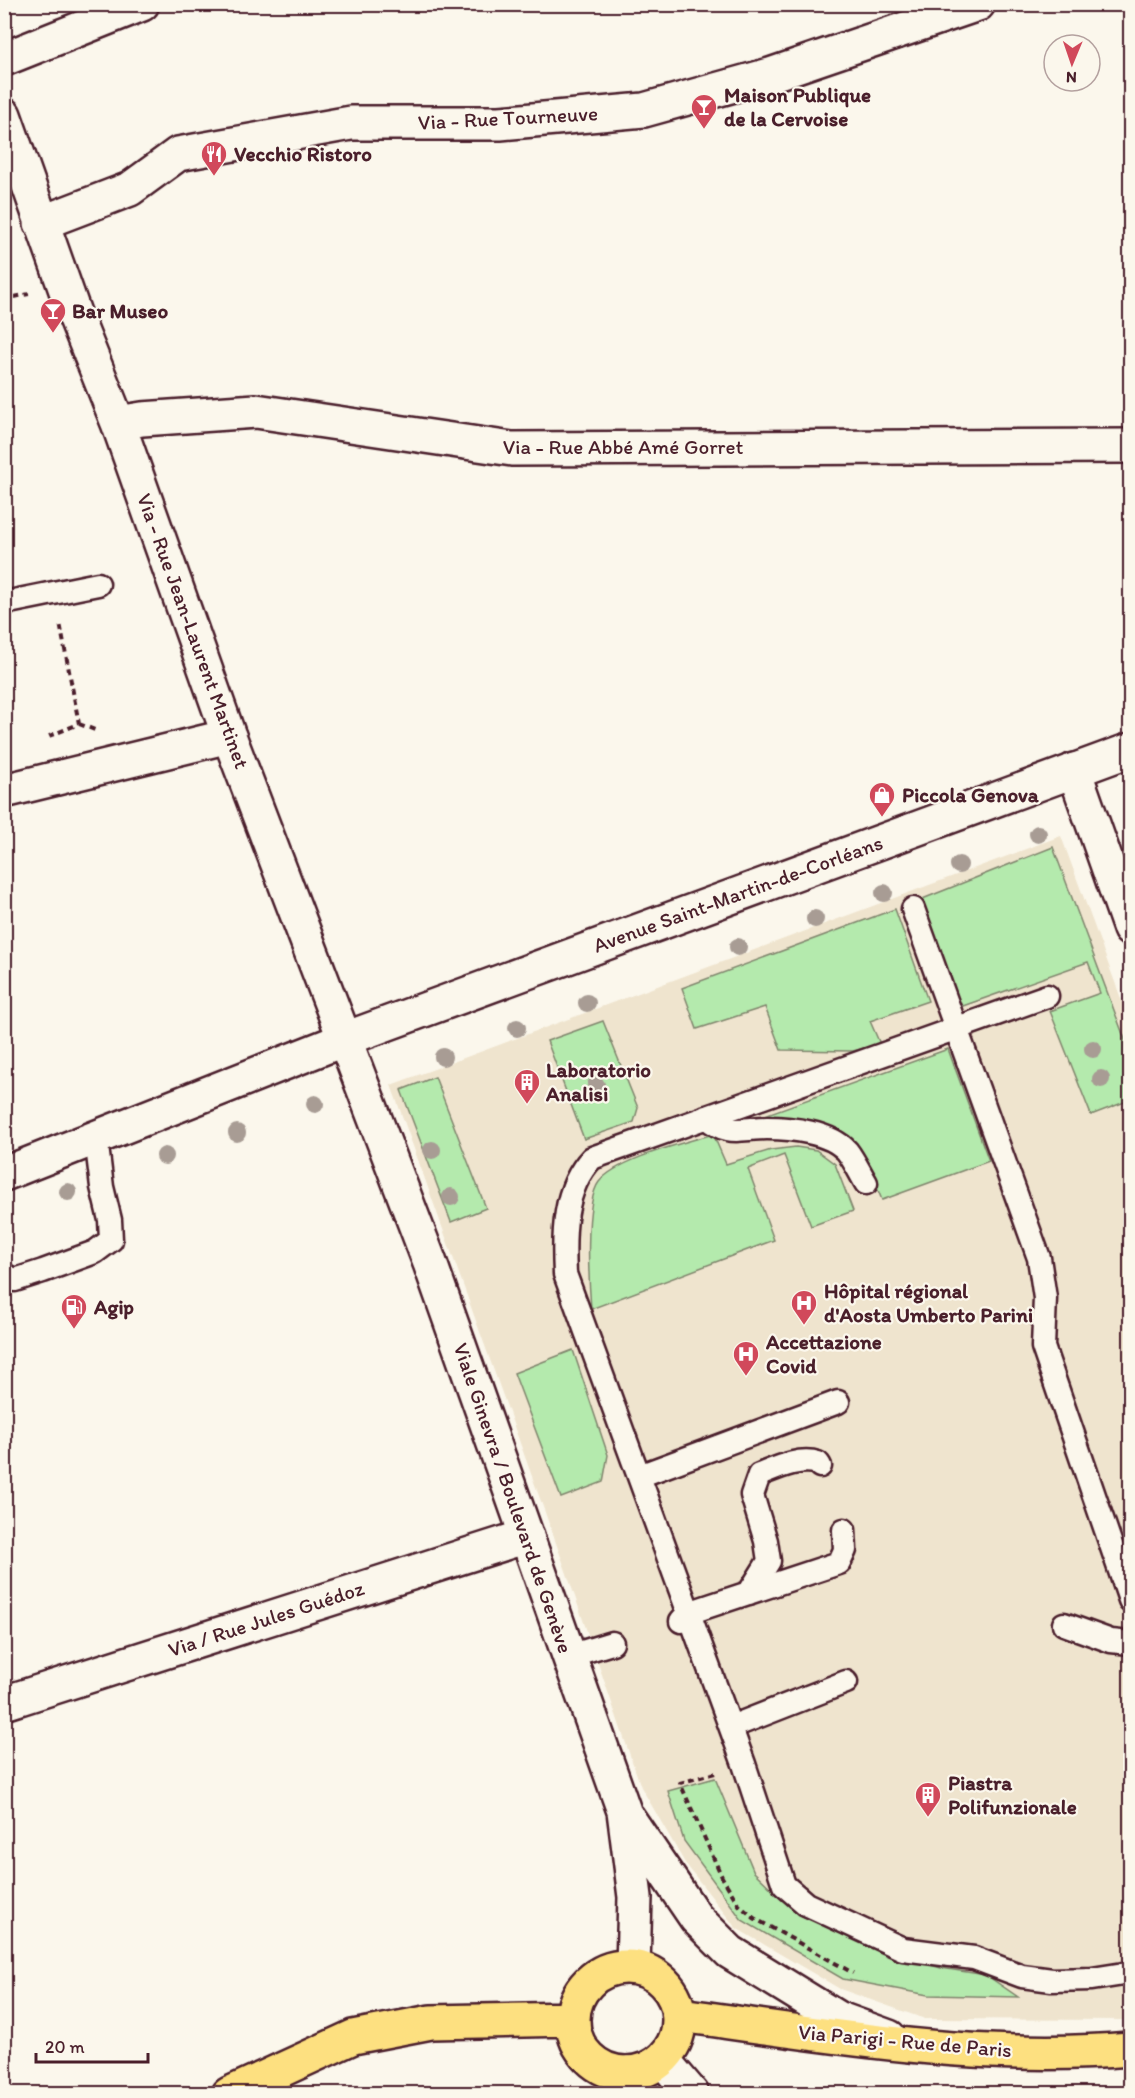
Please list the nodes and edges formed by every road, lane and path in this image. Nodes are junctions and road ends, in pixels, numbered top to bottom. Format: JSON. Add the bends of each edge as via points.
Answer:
{"nodes":[{"id":1,"x":142,"y":4,"type":"edge"},
{"id":2,"x":978,"y":4,"type":"edge"},
{"id":3,"x":4,"y":59,"type":"edge"},
{"id":4,"x":4,"y":115,"type":"edge"},
{"id":5,"x":41,"y":223,"type":"junction"},
{"id":6,"x":118,"y":423,"type":"junction"},
{"id":7,"x":1131,"y":446,"type":"edge"},
{"id":8,"x":98,"y":584,"type":"dead end"},
{"id":9,"x":54,"y":593,"type":"junction"},
{"id":10,"x":4,"y":603,"type":"edge"},
{"id":11,"x":49,"y":736,"type":"dead end"},
{"id":12,"x":229,"y":736,"type":"junction"},
{"id":13,"x":1131,"y":750,"type":"edge"},
{"id":14,"x":1074,"y":770,"type":"junction"},
{"id":15,"x":4,"y":791,"type":"edge"},
{"id":16,"x":913,"y":909,"type":"dead end"},
{"id":17,"x":1131,"y":929,"type":"edge"},
{"id":18,"x":1047,"y":996,"type":"dead end"},
{"id":19,"x":955,"y":1028,"type":"junction"},
{"id":20,"x":345,"y":1039,"type":"junction"},
{"id":21,"x":706,"y":1117,"type":"junction"},
{"id":22,"x":96,"y":1138,"type":"junction"},
{"id":23,"x":4,"y":1174,"type":"edge"},
{"id":24,"x":866,"y":1183,"type":"dead end"},
{"id":25,"x":4,"y":1275,"type":"edge"},
{"id":26,"x":838,"y":1402,"type":"dead end"},
{"id":27,"x":820,"y":1466,"type":"dead end"},
{"id":28,"x":639,"y":1476,"type":"junction"},
{"id":29,"x":844,"y":1530,"type":"dead end"},
{"id":30,"x":527,"y":1536,"type":"junction"},
{"id":31,"x":749,"y":1593,"type":"junction"},
{"id":32,"x":1131,"y":1600,"type":"edge"},
{"id":33,"x":682,"y":1614,"type":"junction"},
{"id":34,"x":1064,"y":1624,"type":"dead end"},
{"id":35,"x":609,"y":1636,"type":"dead end"},
{"id":36,"x":1131,"y":1643,"type":"edge"},
{"id":37,"x":566,"y":1649,"type":"junction"},
{"id":38,"x":846,"y":1682,"type":"dead end"},
{"id":39,"x":4,"y":1702,"type":"edge"},
{"id":40,"x":730,"y":1727,"type":"junction"},
{"id":41,"x":624,"y":1811,"type":"junction"},
{"id":42,"x":633,"y":1966,"type":"junction"},
{"id":43,"x":1131,"y":1973,"type":"edge"},
{"id":44,"x":681,"y":2015,"type":"junction"},
{"id":45,"x":572,"y":2019,"type":"junction"},
{"id":46,"x":915,"y":2046,"type":"junction"},
{"id":47,"x":1131,"y":2049,"type":"edge"},
{"id":48,"x":663,"y":2060,"type":"junction"},
{"id":49,"x":625,"y":2083,"type":"edge"},
{"id":50,"x":228,"y":2094,"type":"edge"},
{"id":51,"x":692,"y":2094,"type":"edge"}],
"edges":[{"from":1,"to":3,"type":"street"},
{"from":2,"to":5,"type":"street","name":"Via - Rue Tourneuve","via":[[770,75],[644,110],[500,123],[351,123],[178,154],[130,189]]},
{"from":4,"to":5,"type":"street","name":"Via - Rue Jean-Laurent Martinet"},
{"from":5,"to":6,"type":"street","name":"Via - Rue Jean-Laurent Martinet"},
{"from":6,"to":7,"type":"street","name":"Via - Rue Abbé Amé Gorret","via":[[256,411],[512,449]]},
{"from":6,"to":12,"type":"street","name":"Via - Rue Jean-Laurent Martinet","via":[[162,568]]},
{"from":8,"to":9,"type":"lane"},
{"from":9,"to":10,"type":"lane"},
{"from":9,"to":11,"type":"path","via":[[79,724]]},
{"from":12,"to":15,"type":"street"},
{"from":12,"to":20,"type":"street","name":"Via - Rue Jean-Laurent Martinet"},
{"from":13,"to":14,"type":"street","name":"Avenue Saint-Martin-de-Corléans"},
{"from":14,"to":17,"type":"street"},
{"from":14,"to":20,"type":"street","name":"Avenue Saint-Martin-de-Corléans"},
{"from":16,"to":19,"type":"lane"},
{"from":18,"to":19,"type":"lane"},
{"from":19,"to":21,"type":"lane"},
{"from":19,"to":32,"type":"lane","via":[[1039,1258],[1045,1298],[1042,1347]]},
{"from":20,"to":22,"type":"street","name":"Avenue Saint-Martin-de-Corléans"},
{"from":20,"to":30,"type":"street","name":"Viale Ginevra / Boulevard de Genève"},
{"from":21,"to":24,"type":"lane","via":[[716,1126],[732,1131],[767,1128],[823,1136],[846,1150]]},
{"from":21,"to":28,"type":"lane","via":[[592,1158],[580,1170],[568,1207],[563,1239],[565,1274]]},
{"from":22,"to":23,"type":"street","name":"Avenue Saint-Martin-de-Corléans"},
{"from":22,"to":25,"type":"lane","via":[[111,1240],[95,1252],[44,1271],[15,1280]]},
{"from":26,"to":28,"type":"lane"},
{"from":27,"to":31,"type":"lane","via":[[811,1461],[800,1462],[759,1475],[752,1495],[769,1561]]},
{"from":28,"to":33,"type":"lane"},
{"from":29,"to":31,"type":"lane","via":[[845,1550],[839,1563]]},
{"from":30,"to":37,"type":"street","name":"Viale Ginevra / Boulevard de Genève"},
{"from":30,"to":39,"type":"street","name":"Via / Rue Jules Guédoz"},
{"from":31,"to":33,"type":"lane"},
{"from":33,"to":40,"type":"lane"},
{"from":34,"to":36,"type":"lane","via":[[1111,1641]]},
{"from":35,"to":37,"type":"lane"},
{"from":37,"to":41,"type":"street","name":"Viale Ginevra / Boulevard de Genève"},
{"from":38,"to":40,"type":"lane"},
{"from":40,"to":43,"type":"lane","via":[[784,1885],[806,1904],[903,1949],[974,1958],[1022,1976],[1092,1979]]},
{"from":41,"to":42,"type":"street","name":"Viale Ginevra / Boulevard de Genève","via":[[635,1897]]},
{"from":41,"to":46,"type":"street","via":[[696,1918],[730,1952],[837,2018]]},
{"from":42,"to":44,"type":"main road","via":[[666,1984]]},
{"from":42,"to":45,"type":"main road","via":[[596,1975],[577,1998]]},
{"from":44,"to":46,"type":"main road","name":"Via Parigi - Rue de Paris"},
{"from":44,"to":48,"type":"main road","via":[[680,2034]]},
{"from":45,"to":49,"type":"main road","via":[[579,2046],[587,2056]]},
{"from":45,"to":50,"type":"main road","via":[[431,2022],[353,2037]]},
{"from":46,"to":47,"type":"main road","name":"Via Parigi - Rue de Paris","via":[[1043,2052]]},
{"from":48,"to":49,"type":"main road"},
{"from":48,"to":51,"type":"street"}]}
